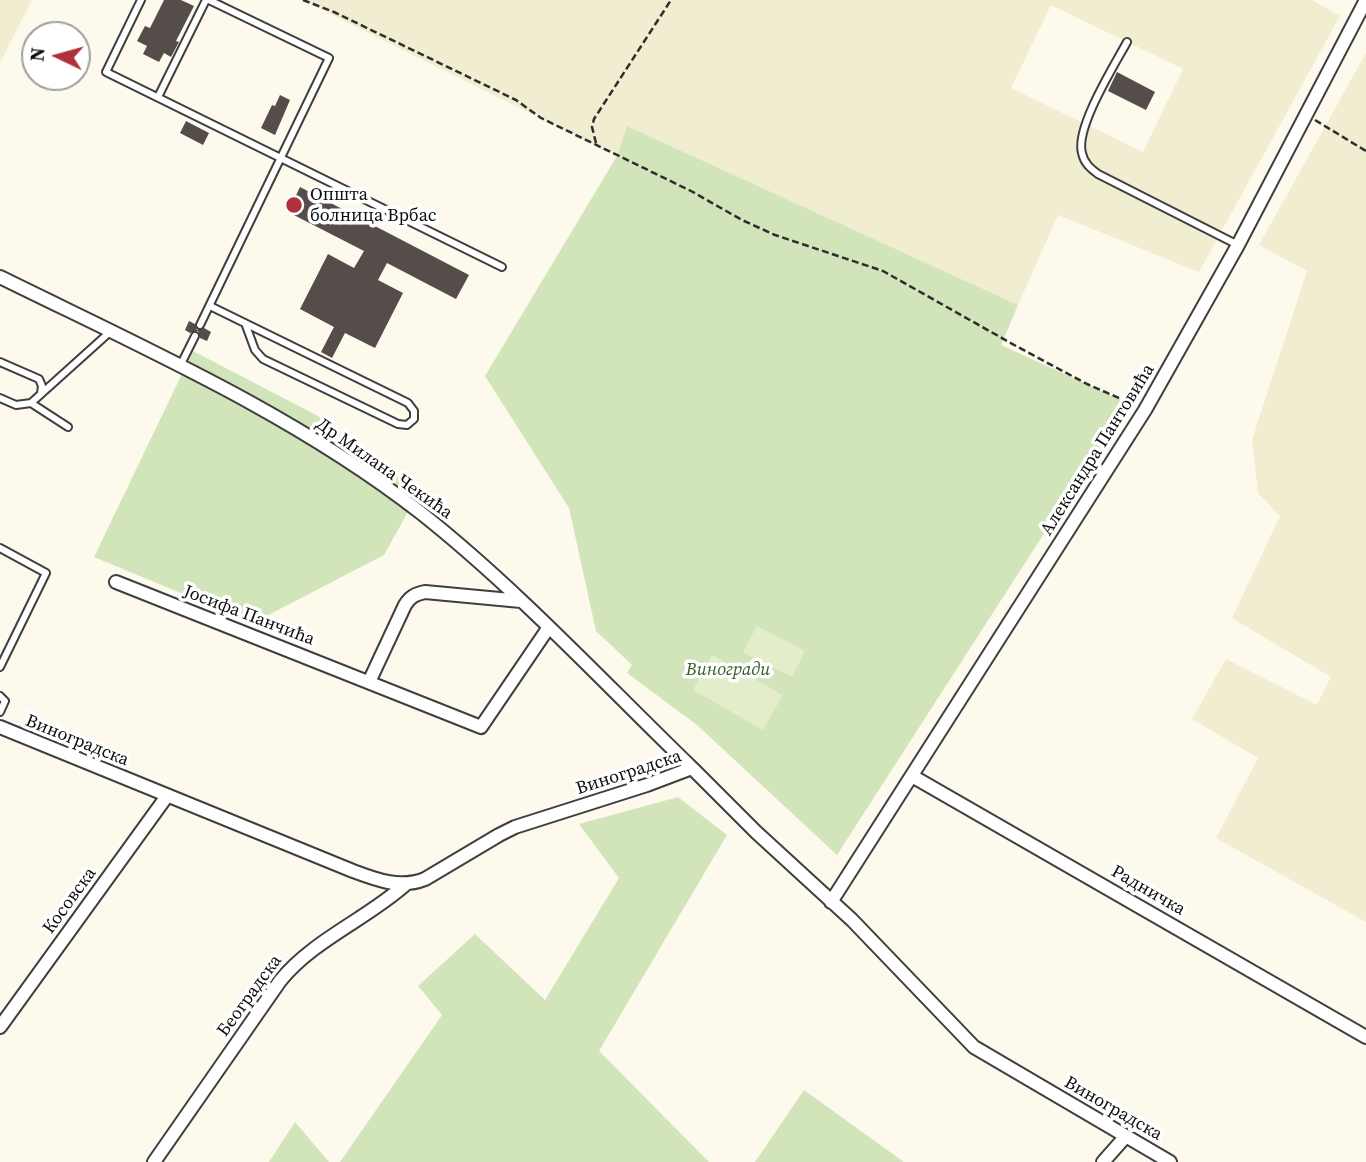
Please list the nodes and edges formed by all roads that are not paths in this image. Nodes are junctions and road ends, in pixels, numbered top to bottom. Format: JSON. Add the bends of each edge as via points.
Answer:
{"nodes":[{"id":1,"x":141,"y":0,"type":"edge"},
{"id":2,"x":208,"y":0,"type":"edge"},
{"id":3,"x":1366,"y":0,"type":"edge"},
{"id":4,"x":1127,"y":42,"type":"dead end"},
{"id":5,"x":158,"y":97,"type":"junction"},
{"id":6,"x":281,"y":156,"type":"junction"},
{"id":7,"x":1238,"y":245,"type":"junction"},
{"id":8,"x":502,"y":267,"type":"dead end"},
{"id":9,"x":0,"y":277,"type":"edge"},
{"id":10,"x":210,"y":306,"type":"junction"},
{"id":11,"x":245,"y":323,"type":"junction"},
{"id":12,"x":200,"y":325,"type":"dead end"},
{"id":13,"x":111,"y":331,"type":"junction"},
{"id":14,"x":195,"y":336,"type":"dead end"},
{"id":15,"x":0,"y":362,"type":"edge"},
{"id":16,"x":181,"y":365,"type":"junction"},
{"id":17,"x":41,"y":394,"type":"junction"},
{"id":18,"x":0,"y":398,"type":"edge"},
{"id":19,"x":31,"y":403,"type":"junction"},
{"id":20,"x":68,"y":427,"type":"dead end"},
{"id":21,"x":0,"y":548,"type":"edge"},
{"id":22,"x":116,"y":582,"type":"dead end"},
{"id":23,"x":522,"y":601,"type":"junction"},
{"id":24,"x":549,"y":627,"type":"junction"},
{"id":25,"x":0,"y":645,"type":"edge"},
{"id":26,"x":9,"y":650,"type":"junction"},
{"id":27,"x":0,"y":667,"type":"edge"},
{"id":28,"x":369,"y":682,"type":"junction"},
{"id":29,"x":0,"y":696,"type":"edge"},
{"id":30,"x":0,"y":712,"type":"edge"},
{"id":31,"x":0,"y":727,"type":"edge"},
{"id":32,"x":692,"y":768,"type":"junction"},
{"id":33,"x":912,"y":776,"type":"junction"},
{"id":34,"x":167,"y":796,"type":"junction"},
{"id":35,"x":406,"y":884,"type":"junction"},
{"id":36,"x":831,"y":902,"type":"junction"},
{"id":37,"x":0,"y":1027,"type":"edge"},
{"id":38,"x":1366,"y":1037,"type":"edge"},
{"id":39,"x":1126,"y":1136,"type":"junction"},
{"id":40,"x":155,"y":1162,"type":"edge"},
{"id":41,"x":1103,"y":1162,"type":"edge"},
{"id":42,"x":1170,"y":1162,"type":"edge"}],
"edges":[{"from":1,"to":5,"type":"lane","via":[[106,72]]},
{"from":2,"to":5,"type":"lane"},
{"from":2,"to":6,"type":"lane","via":[[329,58]]},
{"from":3,"to":7,"type":"street","name":"Александра Пантовића"},
{"from":4,"to":7,"type":"lane","via":[[1082,131],[1081,152],[1087,164],[1098,174]]},
{"from":5,"to":6,"type":"lane"},
{"from":6,"to":8,"type":"lane"},
{"from":6,"to":10,"type":"lane"},
{"from":7,"to":33,"type":"street","name":"Александра Пантовића","via":[[1145,410]]},
{"from":9,"to":13,"type":"street","name":"Др Милана Чекића"},
{"from":10,"to":11,"type":"lane"},
{"from":10,"to":12,"type":"lane"},
{"from":11,"to":11,"type":"lane","via":[[408,403],[413,420],[398,424],[263,359],[255,351]]},
{"from":13,"to":16,"type":"street","name":"Др Милана Чекића"},
{"from":13,"to":17,"type":"lane"},
{"from":14,"to":16,"type":"lane"},
{"from":15,"to":17,"type":"lane","via":[[39,379]]},
{"from":16,"to":23,"type":"street","name":"Др Милана Чекића","via":[[304,435],[418,511]]},
{"from":17,"to":19,"type":"lane"},
{"from":18,"to":19,"type":"lane","via":[[16,405]]},
{"from":19,"to":20,"type":"lane"},
{"from":21,"to":26,"type":"lane","via":[[46,573]]},
{"from":22,"to":28,"type":"street","name":"Јосифа Панчића"},
{"from":23,"to":24,"type":"street","name":"Др Милана Чекића"},
{"from":23,"to":28,"type":"street","via":[[416,594],[405,605]]},
{"from":24,"to":28,"type":"street","name":"Јосифа Панчића","via":[[481,727]]},
{"from":24,"to":32,"type":"street","name":"Др Милана Чекића"},
{"from":25,"to":26,"type":"lane"},
{"from":26,"to":27,"type":"lane"},
{"from":29,"to":30,"type":"lane","via":[[5,701]]},
{"from":31,"to":34,"type":"street","name":"Виноградска"},
{"from":32,"to":35,"type":"street","name":"Виноградска","via":[[515,827],[425,879]]},
{"from":32,"to":36,"type":"street","name":"Виноградска"},
{"from":33,"to":36,"type":"street","name":"Александра Пантовића"},
{"from":33,"to":38,"type":"street","name":"Радничка"},
{"from":34,"to":35,"type":"street","name":"Виноградска","via":[[353,871]]},
{"from":34,"to":37,"type":"street","name":"Косовска"},
{"from":35,"to":40,"type":"street","name":"Београдска","via":[[295,963]]},
{"from":36,"to":39,"type":"street","name":"Виноградска","via":[[974,1047]]},
{"from":39,"to":41,"type":"street"},
{"from":39,"to":42,"type":"street","name":"Виноградска"}]}
